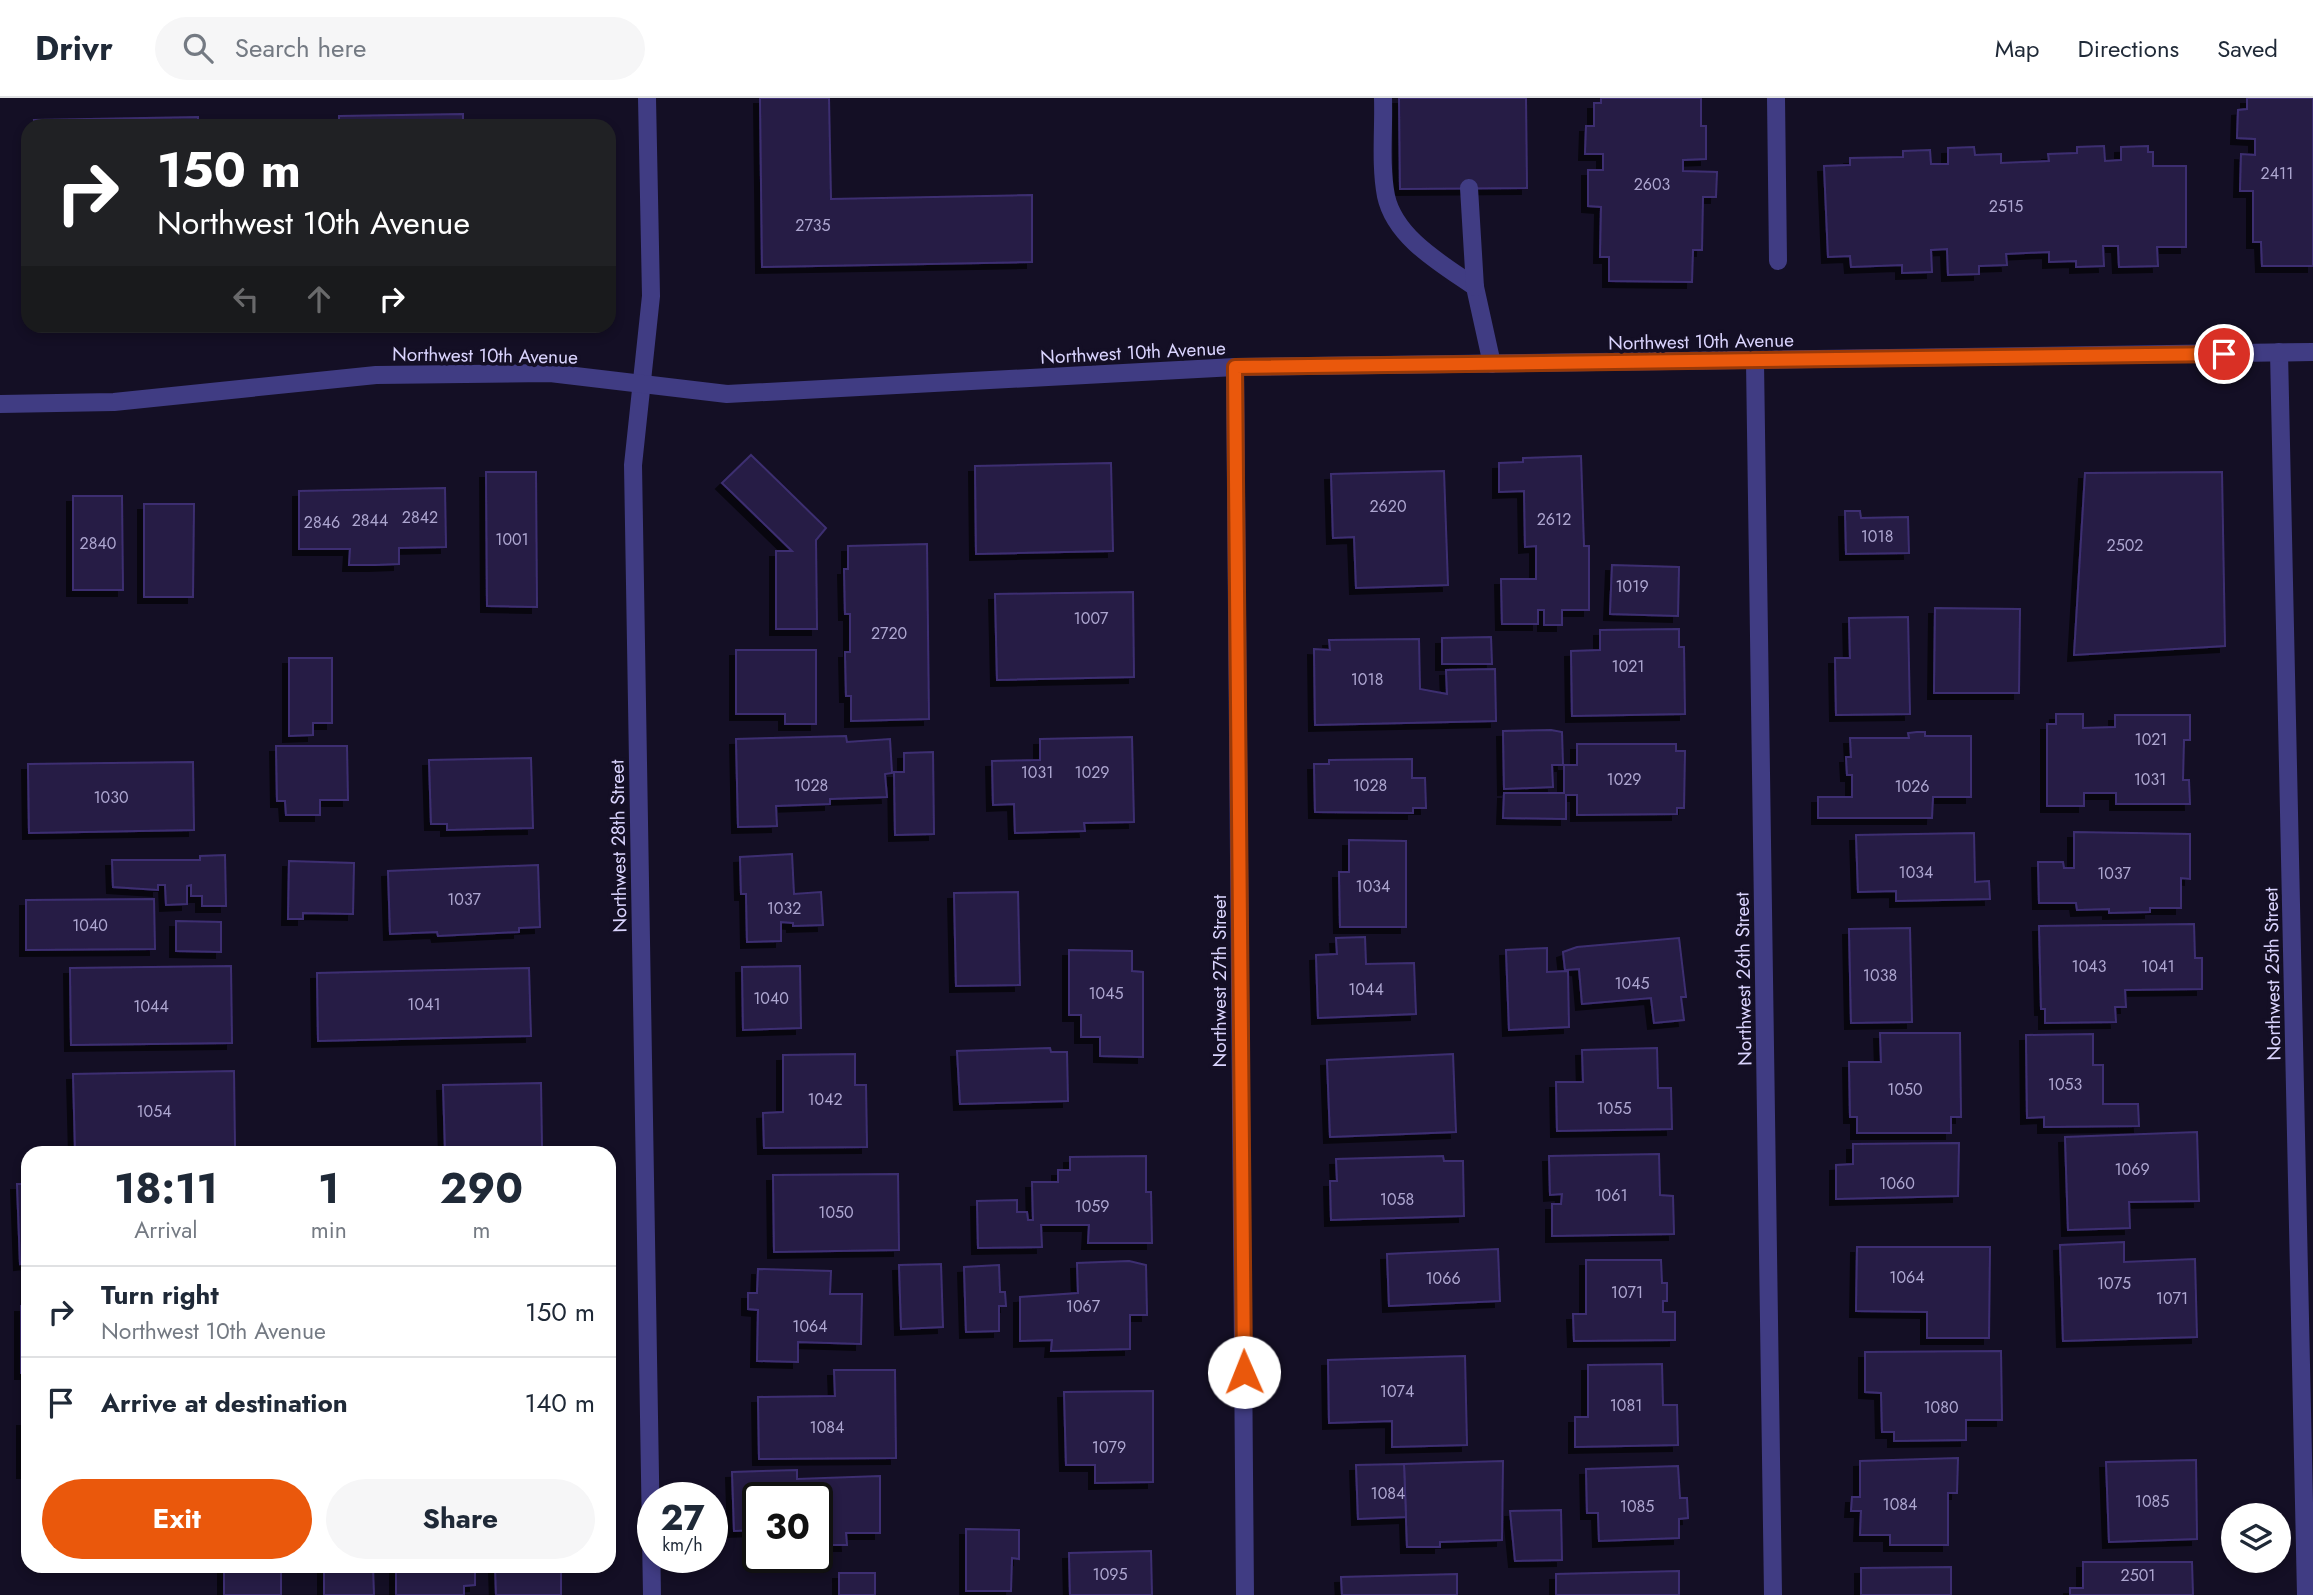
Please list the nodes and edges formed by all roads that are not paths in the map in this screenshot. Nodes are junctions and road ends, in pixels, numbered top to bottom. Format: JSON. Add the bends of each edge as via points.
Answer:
{"nodes":[{"id":1,"x":647,"y":98,"type":"edge"},
{"id":2,"x":1383,"y":98,"type":"edge"},
{"id":3,"x":1776,"y":98,"type":"edge"},
{"id":4,"x":1469,"y":188,"type":"dead end"},
{"id":5,"x":1778,"y":261,"type":"dead end"},
{"id":6,"x":1475,"y":287,"type":"junction"},
{"id":7,"x":2279,"y":352,"type":"junction"},
{"id":8,"x":2313,"y":352,"type":"edge"},
{"id":9,"x":1755,"y":362,"type":"junction"},
{"id":10,"x":1492,"y":364,"type":"junction"},
{"id":11,"x":1235,"y":367,"type":"junction"},
{"id":12,"x":640,"y":384,"type":"junction"},
{"id":13,"x":0,"y":404,"type":"edge"},
{"id":14,"x":652,"y":1595,"type":"edge"},
{"id":15,"x":1245,"y":1595,"type":"edge"},
{"id":16,"x":1773,"y":1595,"type":"edge"},
{"id":17,"x":2306,"y":1595,"type":"edge"}],
"edges":[{"from":1,"to":12,"type":"street","name":"Northwest 28th Street","via":[[651,296]]},
{"from":2,"to":6,"type":"street","via":[[1386,195],[1392,214],[1434,258]]},
{"from":3,"to":5,"type":"street"},
{"from":4,"to":6,"type":"street"},
{"from":6,"to":10,"type":"street"},
{"from":7,"to":8,"type":"street","name":"Northwest 10th Avenue"},
{"from":7,"to":9,"type":"street","name":"Northwest 10th Avenue"},
{"from":7,"to":17,"type":"street","name":"Northwest 25th Street"},
{"from":9,"to":10,"type":"street","name":"Northwest 10th Avenue"},
{"from":9,"to":16,"type":"street","name":"Northwest 26th Street"},
{"from":10,"to":11,"type":"street","name":"Northwest 10th Avenue"},
{"from":11,"to":12,"type":"street","name":"Northwest 10th Avenue","via":[[727,394]]},
{"from":11,"to":15,"type":"street","name":"Northwest 27th Street"},
{"from":12,"to":13,"type":"street","name":"Northwest 10th Avenue","via":[[550,373],[376,375],[114,402]]},
{"from":12,"to":14,"type":"street","name":"Northwest 28th Street","via":[[633,465]]}]}
